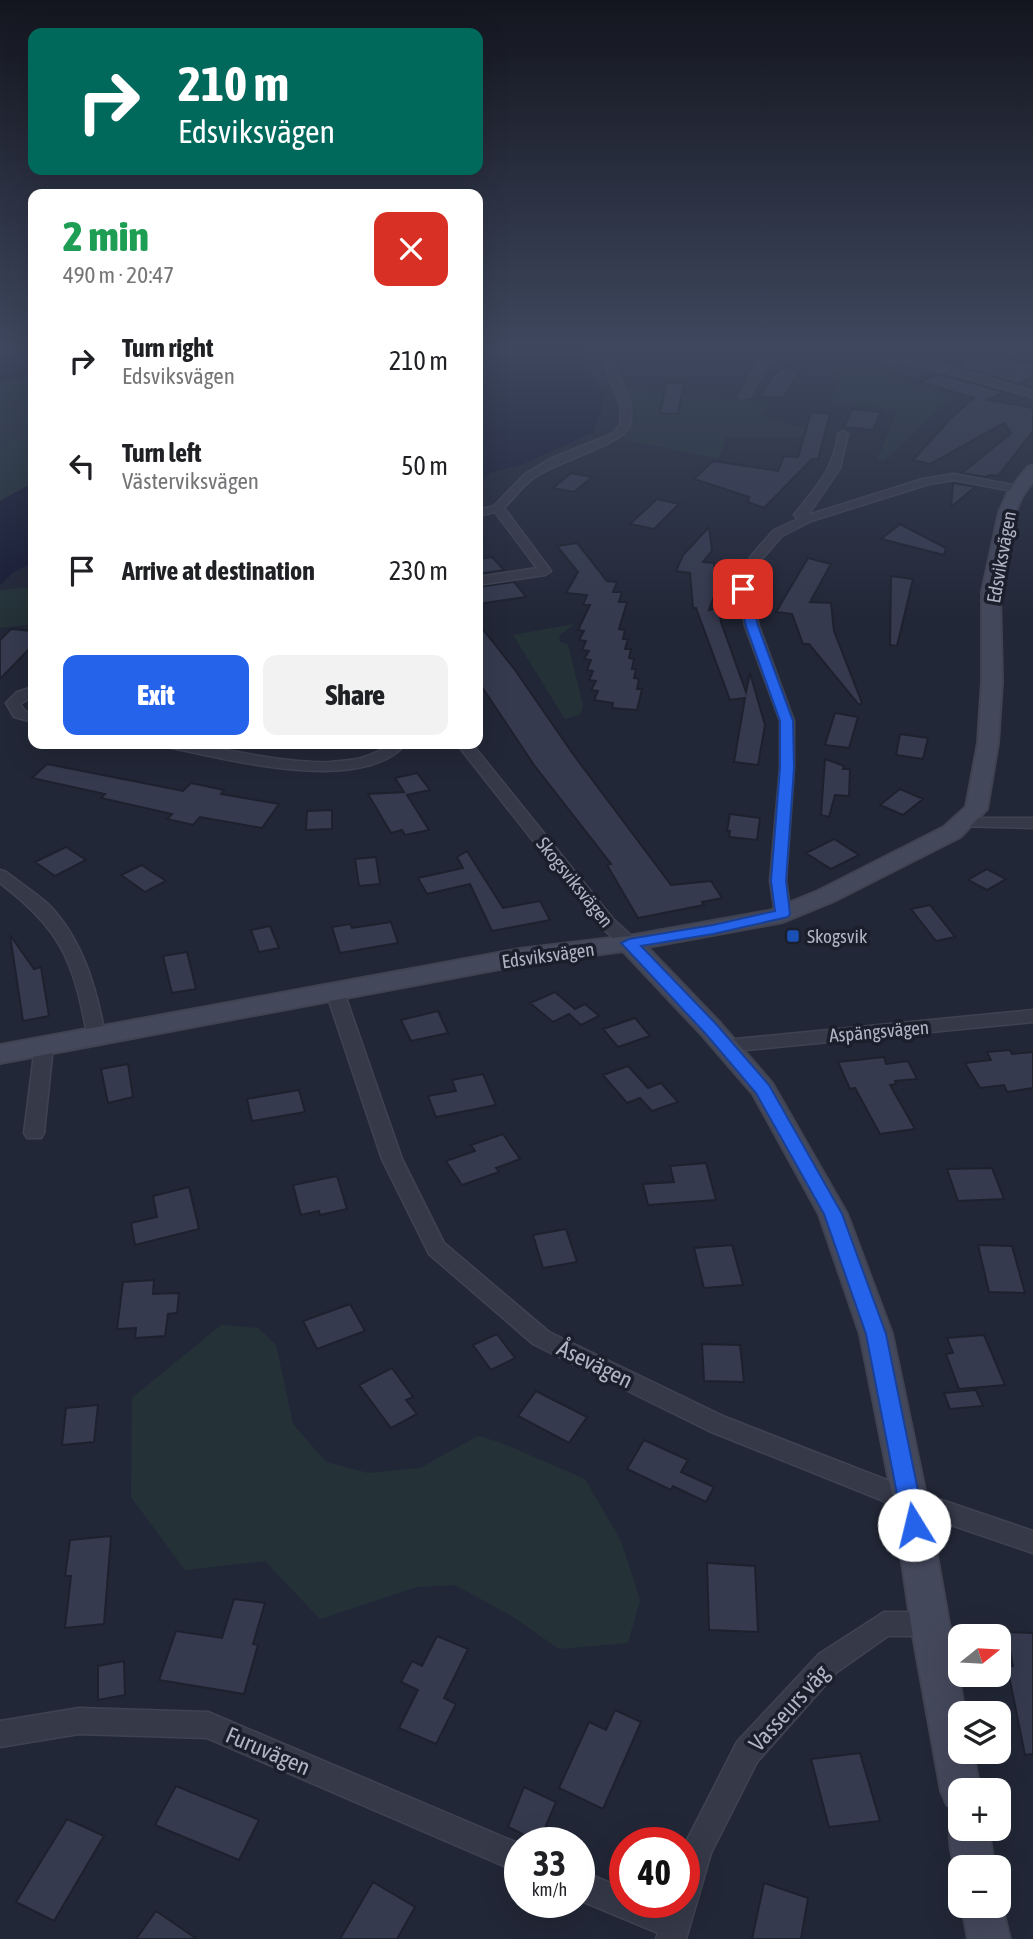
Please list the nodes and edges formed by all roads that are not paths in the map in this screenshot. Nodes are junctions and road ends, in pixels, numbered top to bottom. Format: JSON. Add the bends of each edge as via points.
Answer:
{"nodes":[{"id":1,"x":607,"y":439,"type":"edge"},
{"id":2,"x":843,"y":439,"type":"edge"},
{"id":3,"x":1033,"y":470,"type":"edge"},
{"id":4,"x":1018,"y":489,"type":"junction"},
{"id":5,"x":498,"y":508,"type":"junction"},
{"id":6,"x":483,"y":512,"type":"edge"},
{"id":7,"x":807,"y":519,"type":"junction"},
{"id":8,"x":483,"y":580,"type":"edge"},
{"id":9,"x":28,"y":693,"type":"edge"},
{"id":10,"x":28,"y":716,"type":"edge"},
{"id":11,"x":202,"y":749,"type":"edge"},
{"id":12,"x":391,"y":749,"type":"edge"},
{"id":13,"x":467,"y":749,"type":"edge"},
{"id":14,"x":961,"y":823,"type":"junction"},
{"id":15,"x":1033,"y":823,"type":"edge"},
{"id":16,"x":0,"y":874,"type":"edge"},
{"id":17,"x":783,"y":914,"type":"junction"},
{"id":18,"x":629,"y":943,"type":"junction"},
{"id":19,"x":335,"y":992,"type":"junction"},
{"id":20,"x":1033,"y":1016,"type":"edge"},
{"id":21,"x":96,"y":1034,"type":"junction"},
{"id":22,"x":44,"y":1046,"type":"junction"},
{"id":23,"x":725,"y":1046,"type":"junction"},
{"id":24,"x":0,"y":1054,"type":"edge"},
{"id":25,"x":34,"y":1133,"type":"dead end"},
{"id":26,"x":910,"y":1500,"type":"junction"},
{"id":27,"x":1033,"y":1542,"type":"edge"},
{"id":28,"x":929,"y":1624,"type":"junction"},
{"id":29,"x":0,"y":1734,"type":"edge"},
{"id":30,"x":959,"y":1778,"type":"edge"},
{"id":31,"x":700,"y":1844,"type":"edge"},
{"id":32,"x":504,"y":1852,"type":"edge"},
{"id":33,"x":595,"y":1891,"type":"edge"},
{"id":34,"x":985,"y":1918,"type":"edge"},
{"id":35,"x":675,"y":1922,"type":"edge"},
{"id":36,"x":989,"y":1939,"type":"edge"}],
"edges":[{"from":1,"to":5,"type":"street","via":[[529,476]]},
{"from":2,"to":7,"type":"street","via":[[843,452],[831,478],[800,515]]},
{"from":3,"to":4,"type":"street","name":"Edsviksvägen"},
{"from":4,"to":7,"type":"street","via":[[941,478]]},
{"from":4,"to":14,"type":"street","name":"Edsviksvägen","via":[[1007,513],[991,592],[992,681],[983,775],[976,809]]},
{"from":5,"to":6,"type":"street"},
{"from":5,"to":8,"type":"street","via":[[545,571]]},
{"from":7,"to":17,"type":"street","via":[[778,533],[755,559],[743,589],[786,721],[778,881]]},
{"from":9,"to":10,"type":"street","via":[[13,703],[19,713]]},
{"from":11,"to":12,"type":"street","via":[[310,767],[377,758]]},
{"from":13,"to":18,"type":"street","name":"Skogsviksvägen","via":[[607,923]]},
{"from":14,"to":15,"type":"street"},
{"from":14,"to":17,"type":"street","name":"Edsviksvägen","via":[[899,860]]},
{"from":16,"to":21,"type":"street","via":[[43,909],[66,938],[89,995]]},
{"from":17,"to":18,"type":"street","name":"Edsviksvägen"},
{"from":18,"to":19,"type":"street","name":"Edsviksvägen","via":[[520,957]]},
{"from":18,"to":23,"type":"street","name":"Skogsviksvägen"},
{"from":19,"to":21,"type":"street","name":"Edsviksvägen"},
{"from":19,"to":26,"type":"street","name":"Åsevägen","via":[[392,1159],[436,1248],[541,1338],[717,1423]]},
{"from":20,"to":23,"type":"street","name":"Aspängsvägen"},
{"from":21,"to":22,"type":"street","name":"Edsviksvägen"},
{"from":22,"to":24,"type":"street","name":"Edsviksvägen"},
{"from":22,"to":25,"type":"street"},
{"from":23,"to":26,"type":"street","name":"Skogsviksvägen","via":[[763,1089],[833,1214],[876,1334]]},
{"from":26,"to":27,"type":"street","name":"Åsevägen"},
{"from":26,"to":28,"type":"street","name":"Skogsviksvägen"},
{"from":28,"to":30,"type":"street","name":"Skogsviksvägen"},
{"from":28,"to":31,"type":"street","name":"Vasseurs väg","via":[[884,1624],[828,1663],[747,1752]]},
{"from":29,"to":32,"type":"street","name":"Furuvägen","via":[[79,1721],[208,1725]]},
{"from":33,"to":35,"type":"street"},
{"from":34,"to":36,"type":"street"}]}
